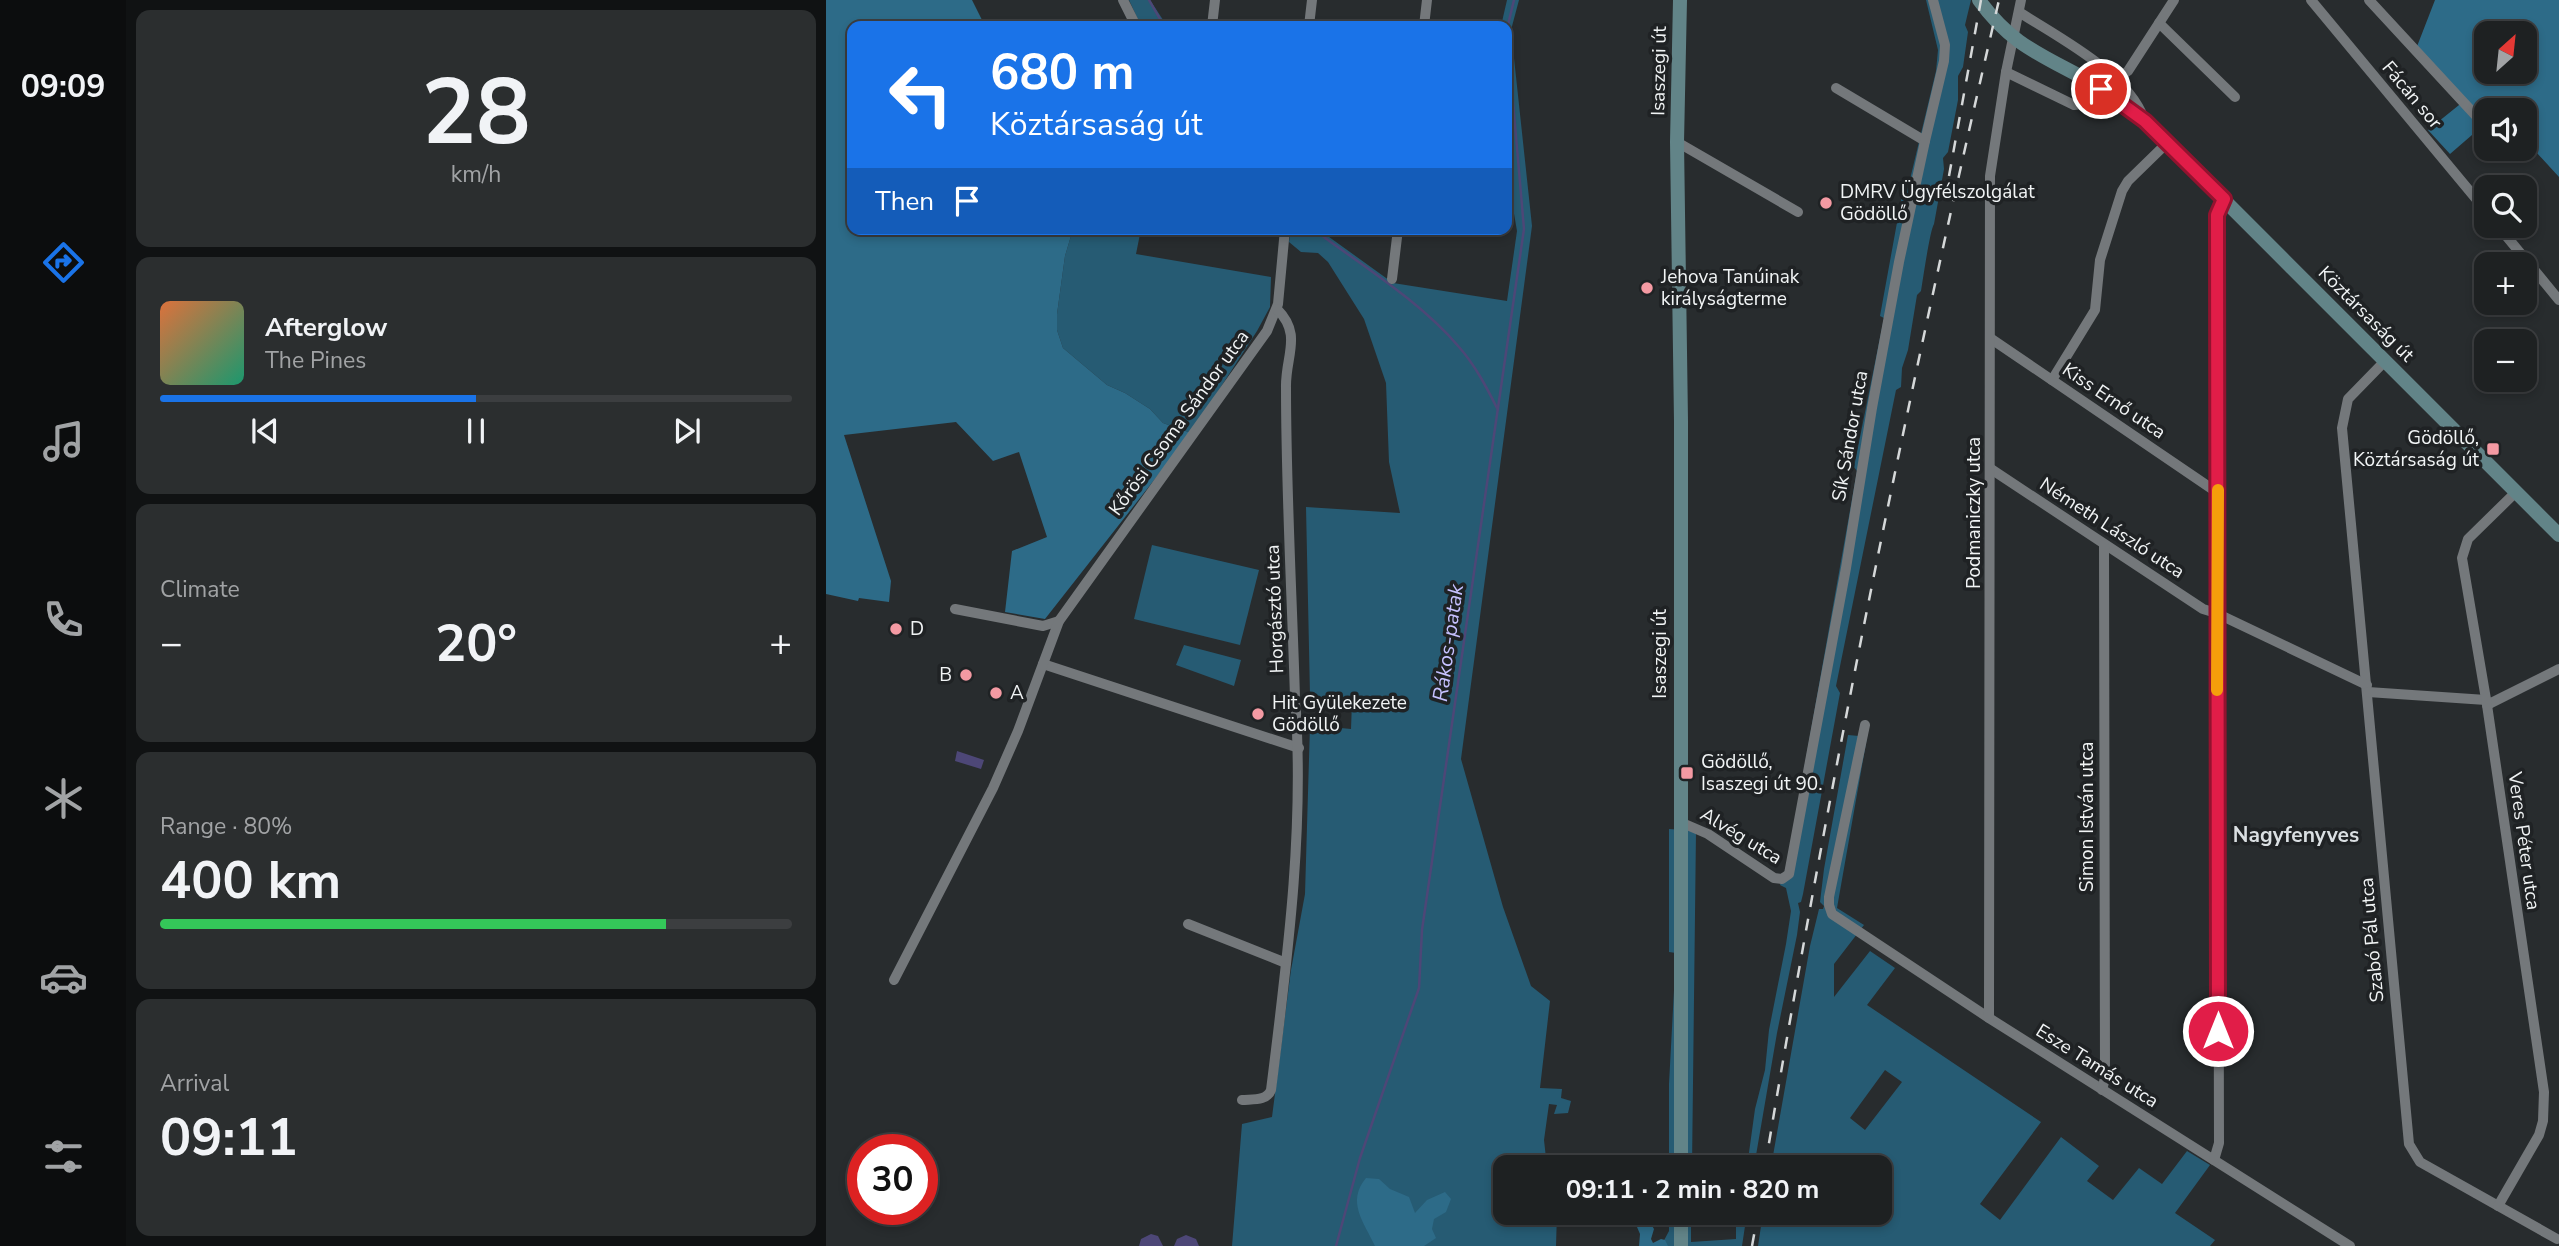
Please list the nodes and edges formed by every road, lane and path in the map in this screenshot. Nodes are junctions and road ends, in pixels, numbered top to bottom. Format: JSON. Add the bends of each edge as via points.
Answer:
{"nodes":[{"id":1,"x":1123,"y":0,"type":"edge"},
{"id":2,"x":1215,"y":0,"type":"edge"},
{"id":3,"x":1312,"y":0,"type":"edge"},
{"id":4,"x":1427,"y":0,"type":"edge"},
{"id":5,"x":1680,"y":0,"type":"edge"},
{"id":6,"x":1933,"y":0,"type":"edge"},
{"id":7,"x":1979,"y":0,"type":"edge"},
{"id":8,"x":2021,"y":0,"type":"edge"},
{"id":9,"x":2174,"y":0,"type":"edge"},
{"id":10,"x":2311,"y":0,"type":"edge"},
{"id":11,"x":2371,"y":0,"type":"edge"},
{"id":12,"x":2019,"y":12,"type":"junction"},
{"id":13,"x":1134,"y":21,"type":"edge"},
{"id":14,"x":1213,"y":21,"type":"edge"},
{"id":15,"x":1310,"y":21,"type":"edge"},
{"id":16,"x":1425,"y":21,"type":"edge"},
{"id":17,"x":2160,"y":23,"type":"junction"},
{"id":18,"x":2006,"y":72,"type":"junction"},
{"id":19,"x":2115,"y":80,"type":"junction"},
{"id":20,"x":1836,"y":88,"type":"dead end"},
{"id":21,"x":2101,"y":89,"type":"junction"},
{"id":22,"x":2235,"y":97,"type":"dead end"},
{"id":23,"x":2474,"y":114,"type":"edge"},
{"id":24,"x":2145,"y":121,"type":"junction"},
{"id":25,"x":1925,"y":141,"type":"junction"},
{"id":26,"x":1678,"y":142,"type":"junction"},
{"id":27,"x":2167,"y":143,"type":"junction"},
{"id":28,"x":2474,"y":196,"type":"edge"},
{"id":29,"x":2224,"y":199,"type":"junction"},
{"id":30,"x":1798,"y":212,"type":"dead end"},
{"id":31,"x":1284,"y":235,"type":"edge"},
{"id":32,"x":1397,"y":235,"type":"edge"},
{"id":33,"x":2508,"y":238,"type":"edge"},
{"id":34,"x":1392,"y":279,"type":"dead end"},
{"id":35,"x":2559,"y":300,"type":"edge"},
{"id":36,"x":1277,"y":309,"type":"junction"},
{"id":37,"x":1990,"y":338,"type":"junction"},
{"id":38,"x":2385,"y":361,"type":"junction"},
{"id":39,"x":2052,"y":380,"type":"junction"},
{"id":40,"x":1991,"y":469,"type":"junction"},
{"id":41,"x":2517,"y":491,"type":"junction"},
{"id":42,"x":2218,"y":493,"type":"junction"},
{"id":43,"x":2559,"y":535,"type":"edge"},
{"id":44,"x":2104,"y":545,"type":"junction"},
{"id":45,"x":955,"y":609,"type":"dead end"},
{"id":46,"x":2216,"y":613,"type":"junction"},
{"id":47,"x":1059,"y":621,"type":"junction"},
{"id":48,"x":1043,"y":664,"type":"junction"},
{"id":49,"x":2559,"y":669,"type":"edge"},
{"id":50,"x":2367,"y":688,"type":"junction"},
{"id":51,"x":2486,"y":703,"type":"junction"},
{"id":52,"x":1865,"y":725,"type":"dead end"},
{"id":53,"x":1299,"y":748,"type":"junction"},
{"id":54,"x":1680,"y":822,"type":"junction"},
{"id":55,"x":1784,"y":879,"type":"joint"},
{"id":56,"x":1188,"y":925,"type":"dead end"},
{"id":57,"x":1286,"y":963,"type":"junction"},
{"id":58,"x":894,"y":980,"type":"dead end"},
{"id":59,"x":1989,"y":1018,"type":"junction"},
{"id":60,"x":2102,"y":1090,"type":"junction"},
{"id":61,"x":1242,"y":1101,"type":"dead end"},
{"id":62,"x":1681,"y":1155,"type":"edge"},
{"id":63,"x":2214,"y":1160,"type":"junction"},
{"id":64,"x":2498,"y":1206,"type":"junction"},
{"id":65,"x":1681,"y":1225,"type":"edge"},
{"id":66,"x":2557,"y":1241,"type":"edge"},
{"id":67,"x":1681,"y":1246,"type":"edge"},
{"id":68,"x":2350,"y":1246,"type":"edge"}],
"edges":[{"from":1,"to":13,"type":"street"},
{"from":2,"to":14,"type":"street"},
{"from":3,"to":15,"type":"street"},
{"from":4,"to":16,"type":"street"},
{"from":5,"to":26,"type":"main road","name":"Isaszegi út"},
{"from":6,"to":25,"type":"street","name":"Sík Sándor utca","via":[[1945,52]]},
{"from":7,"to":21,"type":"main road","name":"Köztársaság út","via":[[1999,25],[2033,53]]},
{"from":8,"to":12,"type":"street","name":"Podmaniczky utca"},
{"from":9,"to":17,"type":"street"},
{"from":10,"to":28,"type":"street","name":"Fácán sor"},
{"from":11,"to":23,"type":"street"},
{"from":12,"to":18,"type":"street","name":"Podmaniczky utca"},
{"from":12,"to":19,"type":"street","name":"Köztársaság út"},
{"from":17,"to":19,"type":"street","via":[[2128,71]]},
{"from":17,"to":22,"type":"street"},
{"from":18,"to":21,"type":"street","via":[[2074,106],[2089,103]]},
{"from":18,"to":37,"type":"street","name":"Podmaniczky utca","via":[[1990,176]]},
{"from":19,"to":24,"type":"street","name":"Köztársaság út","via":[[2137,103]]},
{"from":20,"to":25,"type":"street"},
{"from":21,"to":24,"type":"main road","name":"Köztársaság út"},
{"from":24,"to":27,"type":"main road","name":"Köztársaság út"},
{"from":25,"to":55,"type":"street","name":"Sík Sándor utca","via":[[1872,408],[1796,843]]},
{"from":26,"to":30,"type":"street","name":"Isaszegi út"},
{"from":26,"to":54,"type":"main road","name":"Isaszegi út"},
{"from":27,"to":29,"type":"main road","name":"Köztársaság út"},
{"from":27,"to":39,"type":"street","via":[[2122,191],[2100,260],[2095,310]]},
{"from":29,"to":38,"type":"main road","name":"Köztársaság út"},
{"from":29,"to":42,"type":"street","via":[[2217,215]]},
{"from":31,"to":36,"type":"street","name":"Kőrösi Csoma Sándor utca"},
{"from":32,"to":34,"type":"street"},
{"from":33,"to":35,"type":"street"},
{"from":36,"to":47,"type":"street","name":"Kőrösi Csoma Sándor utca","via":[[1260,342]]},
{"from":36,"to":53,"type":"street","name":"Horgásztó utca","via":[[1287,318],[1293,334],[1286,401]]},
{"from":37,"to":39,"type":"street","name":"Kiss Ernő utca"},
{"from":37,"to":40,"type":"street","name":"Podmaniczky utca"},
{"from":38,"to":41,"type":"main road","name":"Köztársaság út"},
{"from":38,"to":50,"type":"street","name":"Szabó Pál utca","via":[[2348,399],[2342,428]]},
{"from":39,"to":42,"type":"street","name":"Kiss Ernő utca"},
{"from":40,"to":44,"type":"street","name":"Németh László utca"},
{"from":40,"to":59,"type":"street","name":"Podmaniczky utca"},
{"from":41,"to":43,"type":"main road","name":"Köztársaság út"},
{"from":41,"to":51,"type":"street","name":"Veres Péter utca","via":[[2473,533],[2463,550]]},
{"from":42,"to":46,"type":"street"},
{"from":44,"to":46,"type":"street","name":"Németh László utca"},
{"from":44,"to":60,"type":"street","name":"Simon István utca"},
{"from":45,"to":47,"type":"street","via":[[1043,626]]},
{"from":46,"to":50,"type":"street","name":"Németh László utca"},
{"from":46,"to":63,"type":"street","via":[[2219,1143]]},
{"from":47,"to":48,"type":"street","name":"Kőrösi Csoma Sándor utca"},
{"from":48,"to":53,"type":"street"},
{"from":48,"to":58,"type":"street","name":"Kőrösi Csoma Sándor utca","via":[[993,788]]},
{"from":49,"to":51,"type":"street"},
{"from":50,"to":51,"type":"street","name":"Németh László utca"},
{"from":50,"to":64,"type":"street","name":"Szabó Pál utca","via":[[2409,1144],[2420,1162]]},
{"from":51,"to":64,"type":"street","name":"Veres Péter utca","via":[[2544,1107],[2534,1146]]},
{"from":52,"to":59,"type":"street","name":"Esze Tamás utca","via":[[1830,910]]},
{"from":53,"to":57,"type":"street","name":"Horgásztó utca"},
{"from":54,"to":55,"type":"street","name":"Alvég utca","via":[[1708,834],[1774,878]]},
{"from":54,"to":62,"type":"main road","name":"Isaszegi út"},
{"from":56,"to":57,"type":"street"},
{"from":57,"to":61,"type":"street","name":"Horgásztó utca","via":[[1270,1093]]},
{"from":59,"to":60,"type":"street","name":"Esze Tamás utca"},
{"from":60,"to":63,"type":"street","name":"Esze Tamás utca"},
{"from":63,"to":68,"type":"street","name":"Esze Tamás utca"},
{"from":64,"to":66,"type":"street","name":"Szabó Pál utca"},
{"from":65,"to":67,"type":"main road"}]}
